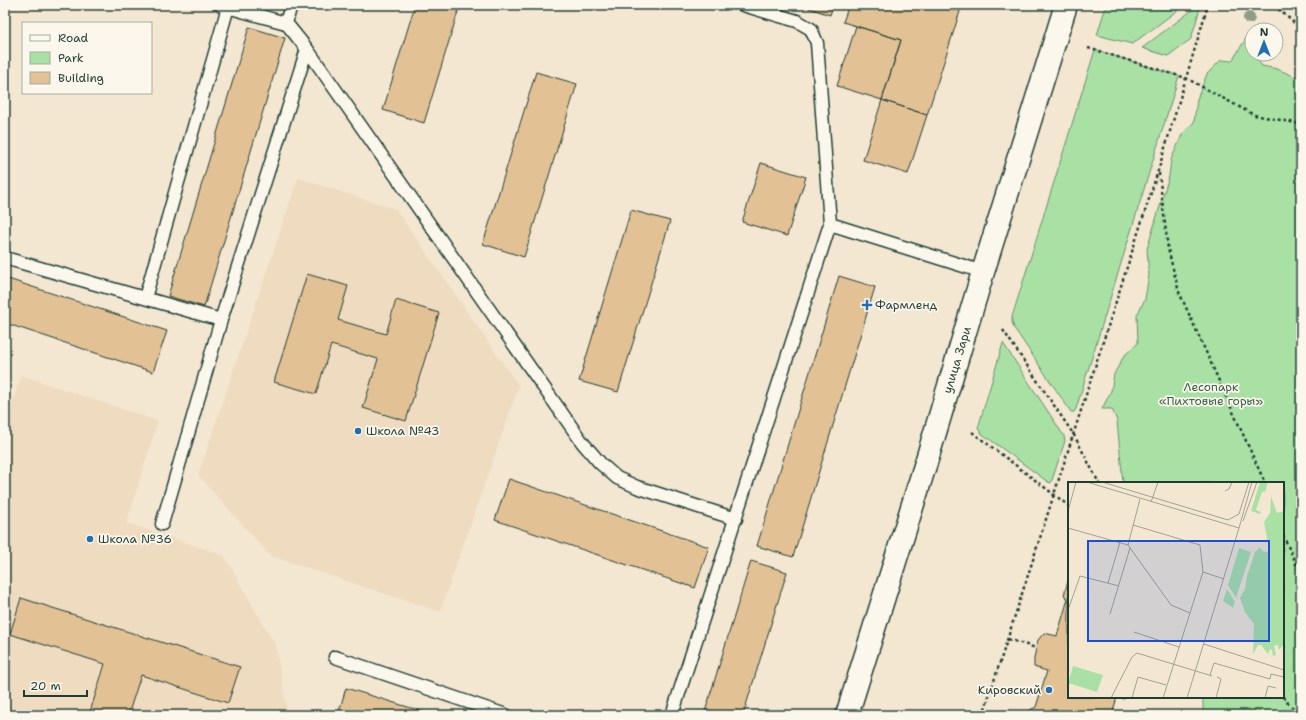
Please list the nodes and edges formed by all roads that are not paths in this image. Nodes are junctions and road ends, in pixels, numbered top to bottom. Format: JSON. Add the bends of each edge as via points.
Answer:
{"nodes":[{"id":1,"x":291,"y":5,"type":"edge"},
{"id":2,"x":743,"y":5,"type":"edge"},
{"id":3,"x":1066,"y":5,"type":"edge"},
{"id":4,"x":224,"y":6,"type":"edge"},
{"id":5,"x":286,"y":23,"type":"junction"},
{"id":6,"x":307,"y":50,"type":"junction"},
{"id":7,"x":830,"y":224,"type":"junction"},
{"id":8,"x":5,"y":258,"type":"edge"},
{"id":9,"x":983,"y":272,"type":"junction"},
{"id":10,"x":145,"y":298,"type":"junction"},
{"id":11,"x":221,"y":320,"type":"junction"},
{"id":12,"x":736,"y":519,"type":"junction"},
{"id":13,"x":162,"y":524,"type":"dead end"},
{"id":14,"x":335,"y":657,"type":"dead end"},
{"id":15,"x":506,"y":715,"type":"edge"},
{"id":16,"x":672,"y":715,"type":"edge"},
{"id":17,"x":847,"y":715,"type":"edge"}],
"edges":[{"from":1,"to":5,"type":"lane"},
{"from":2,"to":7,"type":"lane","via":[[797,21],[811,29],[817,43]]},
{"from":3,"to":9,"type":"street","name":"улица Зари"},
{"from":4,"to":5,"type":"lane"},
{"from":4,"to":10,"type":"lane"},
{"from":5,"to":6,"type":"lane"},
{"from":6,"to":11,"type":"lane"},
{"from":6,"to":12,"type":"lane","via":[[582,442],[600,463],[617,478],[637,487]]},
{"from":7,"to":9,"type":"lane"},
{"from":7,"to":12,"type":"lane"},
{"from":8,"to":10,"type":"lane"},
{"from":9,"to":17,"type":"street","name":"улица Зари"},
{"from":10,"to":11,"type":"lane"},
{"from":11,"to":13,"type":"lane"},
{"from":12,"to":16,"type":"lane"},
{"from":14,"to":15,"type":"lane"}]}
